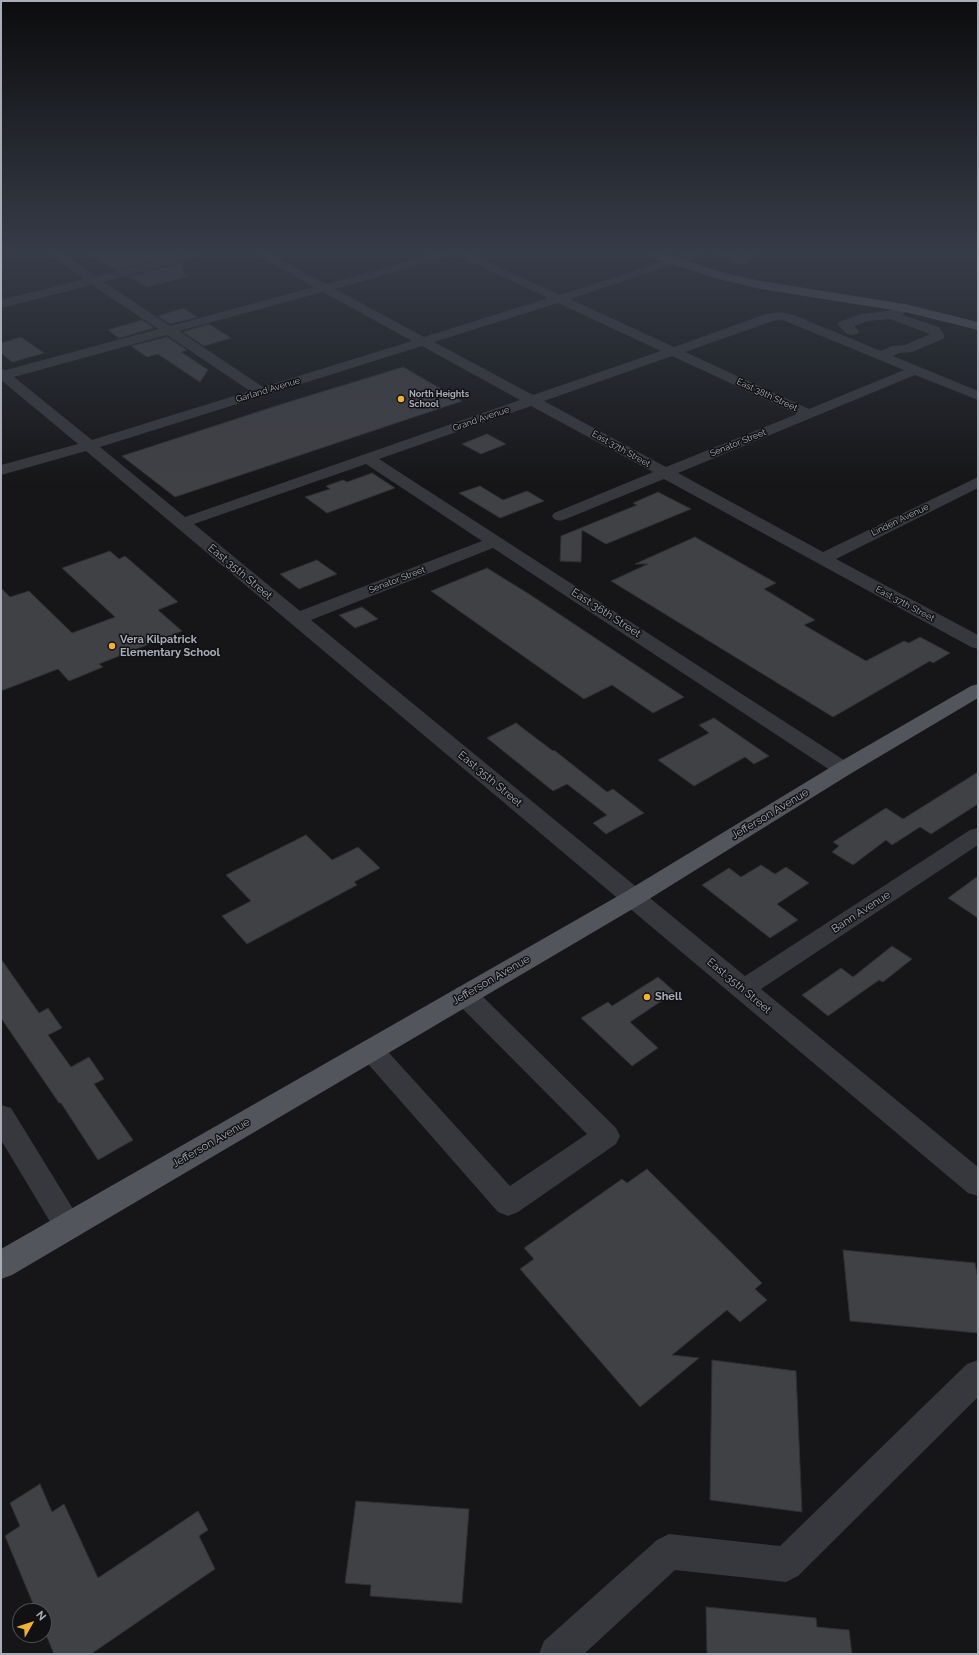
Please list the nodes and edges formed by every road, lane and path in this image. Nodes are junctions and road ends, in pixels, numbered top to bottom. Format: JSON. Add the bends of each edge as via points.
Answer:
{"nodes":[{"id":1,"x":161,"y":332,"type":"edge"},
{"id":2,"x":173,"y":332,"type":"edge"},
{"id":3,"x":403,"y":332,"type":"edge"},
{"id":4,"x":452,"y":332,"type":"edge"},
{"id":5,"x":632,"y":332,"type":"edge"},
{"id":6,"x":728,"y":332,"type":"edge"},
{"id":7,"x":792,"y":332,"type":"edge"},
{"id":8,"x":822,"y":332,"type":"edge"},
{"id":9,"x":849,"y":332,"type":"edge"},
{"id":10,"x":855,"y":332,"type":"edge"},
{"id":11,"x":935,"y":332,"type":"edge"},
{"id":12,"x":836,"y":338,"type":"junction"},
{"id":13,"x":813,"y":341,"type":"dead end"},
{"id":14,"x":421,"y":342,"type":"junction"},
{"id":15,"x":897,"y":349,"type":"junction"},
{"id":16,"x":673,"y":351,"type":"junction"},
{"id":17,"x":881,"y":356,"type":"junction"},
{"id":18,"x":916,"y":370,"type":"junction"},
{"id":19,"x":2,"y":374,"type":"edge"},
{"id":20,"x":261,"y":392,"type":"junction"},
{"id":21,"x":978,"y":396,"type":"edge"},
{"id":22,"x":532,"y":401,"type":"junction"},
{"id":23,"x":809,"y":414,"type":"junction"},
{"id":24,"x":89,"y":446,"type":"junction"},
{"id":25,"x":367,"y":458,"type":"junction"},
{"id":26,"x":1,"y":470,"type":"edge"},
{"id":27,"x":664,"y":473,"type":"junction"},
{"id":28,"x":978,"y":482,"type":"edge"},
{"id":29,"x":560,"y":516,"type":"dead end"},
{"id":30,"x":182,"y":523,"type":"junction"},
{"id":31,"x":496,"y":541,"type":"junction"},
{"id":32,"x":822,"y":558,"type":"junction"},
{"id":33,"x":297,"y":619,"type":"junction"},
{"id":34,"x":978,"y":643,"type":"edge"},
{"id":35,"x":978,"y":690,"type":"edge"},
{"id":36,"x":843,"y":769,"type":"junction"},
{"id":37,"x":978,"y":835,"type":"edge"},
{"id":38,"x":633,"y":898,"type":"junction"},
{"id":39,"x":743,"y":990,"type":"junction"},
{"id":40,"x":465,"y":995,"type":"junction"},
{"id":41,"x":371,"y":1050,"type":"junction"},
{"id":42,"x":1,"y":1116,"type":"edge"},
{"id":43,"x":978,"y":1184,"type":"edge"},
{"id":44,"x":68,"y":1226,"type":"junction"},
{"id":45,"x":1,"y":1265,"type":"edge"},
{"id":46,"x":978,"y":1375,"type":"edge"},
{"id":47,"x":557,"y":1654,"type":"edge"}],
"edges":[{"from":1,"to":19,"type":"street"},
{"from":2,"to":20,"type":"street"},
{"from":3,"to":14,"type":"street","name":"East 37th Street"},
{"from":4,"to":14,"type":"street","name":"Garland Avenue"},
{"from":5,"to":16,"type":"street","name":"East 38th Street"},
{"from":6,"to":16,"type":"street","name":"Grand Avenue"},
{"from":7,"to":13,"type":"street"},
{"from":8,"to":12,"type":"street","name":"Grand Avenue"},
{"from":9,"to":12,"type":"street"},
{"from":10,"to":15,"type":"street"},
{"from":11,"to":15,"type":"street","via":[[938,336],[907,348]]},
{"from":12,"to":17,"type":"street"},
{"from":14,"to":20,"type":"street","name":"Garland Avenue"},
{"from":14,"to":22,"type":"street","name":"East 37th Street"},
{"from":15,"to":17,"type":"street"},
{"from":16,"to":22,"type":"street","name":"Grand Avenue"},
{"from":16,"to":23,"type":"street","name":"East 38th Street"},
{"from":17,"to":18,"type":"street"},
{"from":18,"to":21,"type":"street"},
{"from":18,"to":23,"type":"street","name":"Senator Street"},
{"from":19,"to":24,"type":"street","name":"East 35th Street"},
{"from":20,"to":24,"type":"street","name":"Garland Avenue"},
{"from":22,"to":25,"type":"street","name":"Grand Avenue"},
{"from":22,"to":27,"type":"street","name":"East 37th Street"},
{"from":23,"to":27,"type":"street","name":"Senator Street"},
{"from":24,"to":26,"type":"street","name":"Garland Avenue"},
{"from":24,"to":30,"type":"street","name":"East 35th Street"},
{"from":25,"to":30,"type":"street","name":"Grand Avenue"},
{"from":25,"to":31,"type":"street","name":"East 36th Street"},
{"from":27,"to":29,"type":"street","name":"Senator Street"},
{"from":27,"to":32,"type":"street","name":"East 37th Street"},
{"from":28,"to":32,"type":"street","name":"Linden Avenue"},
{"from":30,"to":33,"type":"street","name":"East 35th Street"},
{"from":31,"to":33,"type":"street","name":"Senator Street"},
{"from":31,"to":36,"type":"street","name":"East 36th Street"},
{"from":32,"to":34,"type":"street","name":"East 37th Street"},
{"from":33,"to":38,"type":"street","name":"East 35th Street"},
{"from":35,"to":36,"type":"main road","name":"Jefferson Avenue"},
{"from":36,"to":38,"type":"main road","name":"Jefferson Avenue"},
{"from":37,"to":39,"type":"street","name":"Bann Avenue"},
{"from":38,"to":39,"type":"street","name":"East 35th Street"},
{"from":38,"to":40,"type":"main road","name":"Jefferson Avenue"},
{"from":39,"to":43,"type":"street","name":"East 35th Street"},
{"from":40,"to":41,"type":"main road","name":"Jefferson Avenue"},
{"from":40,"to":41,"type":"street","via":[[606,1136],[508,1203]]},
{"from":41,"to":44,"type":"main road","name":"Jefferson Avenue"},
{"from":42,"to":44,"type":"street"},
{"from":44,"to":45,"type":"main road","name":"Jefferson Avenue"},
{"from":46,"to":47,"type":"street","via":[[786,1564],[668,1552]]}]}
